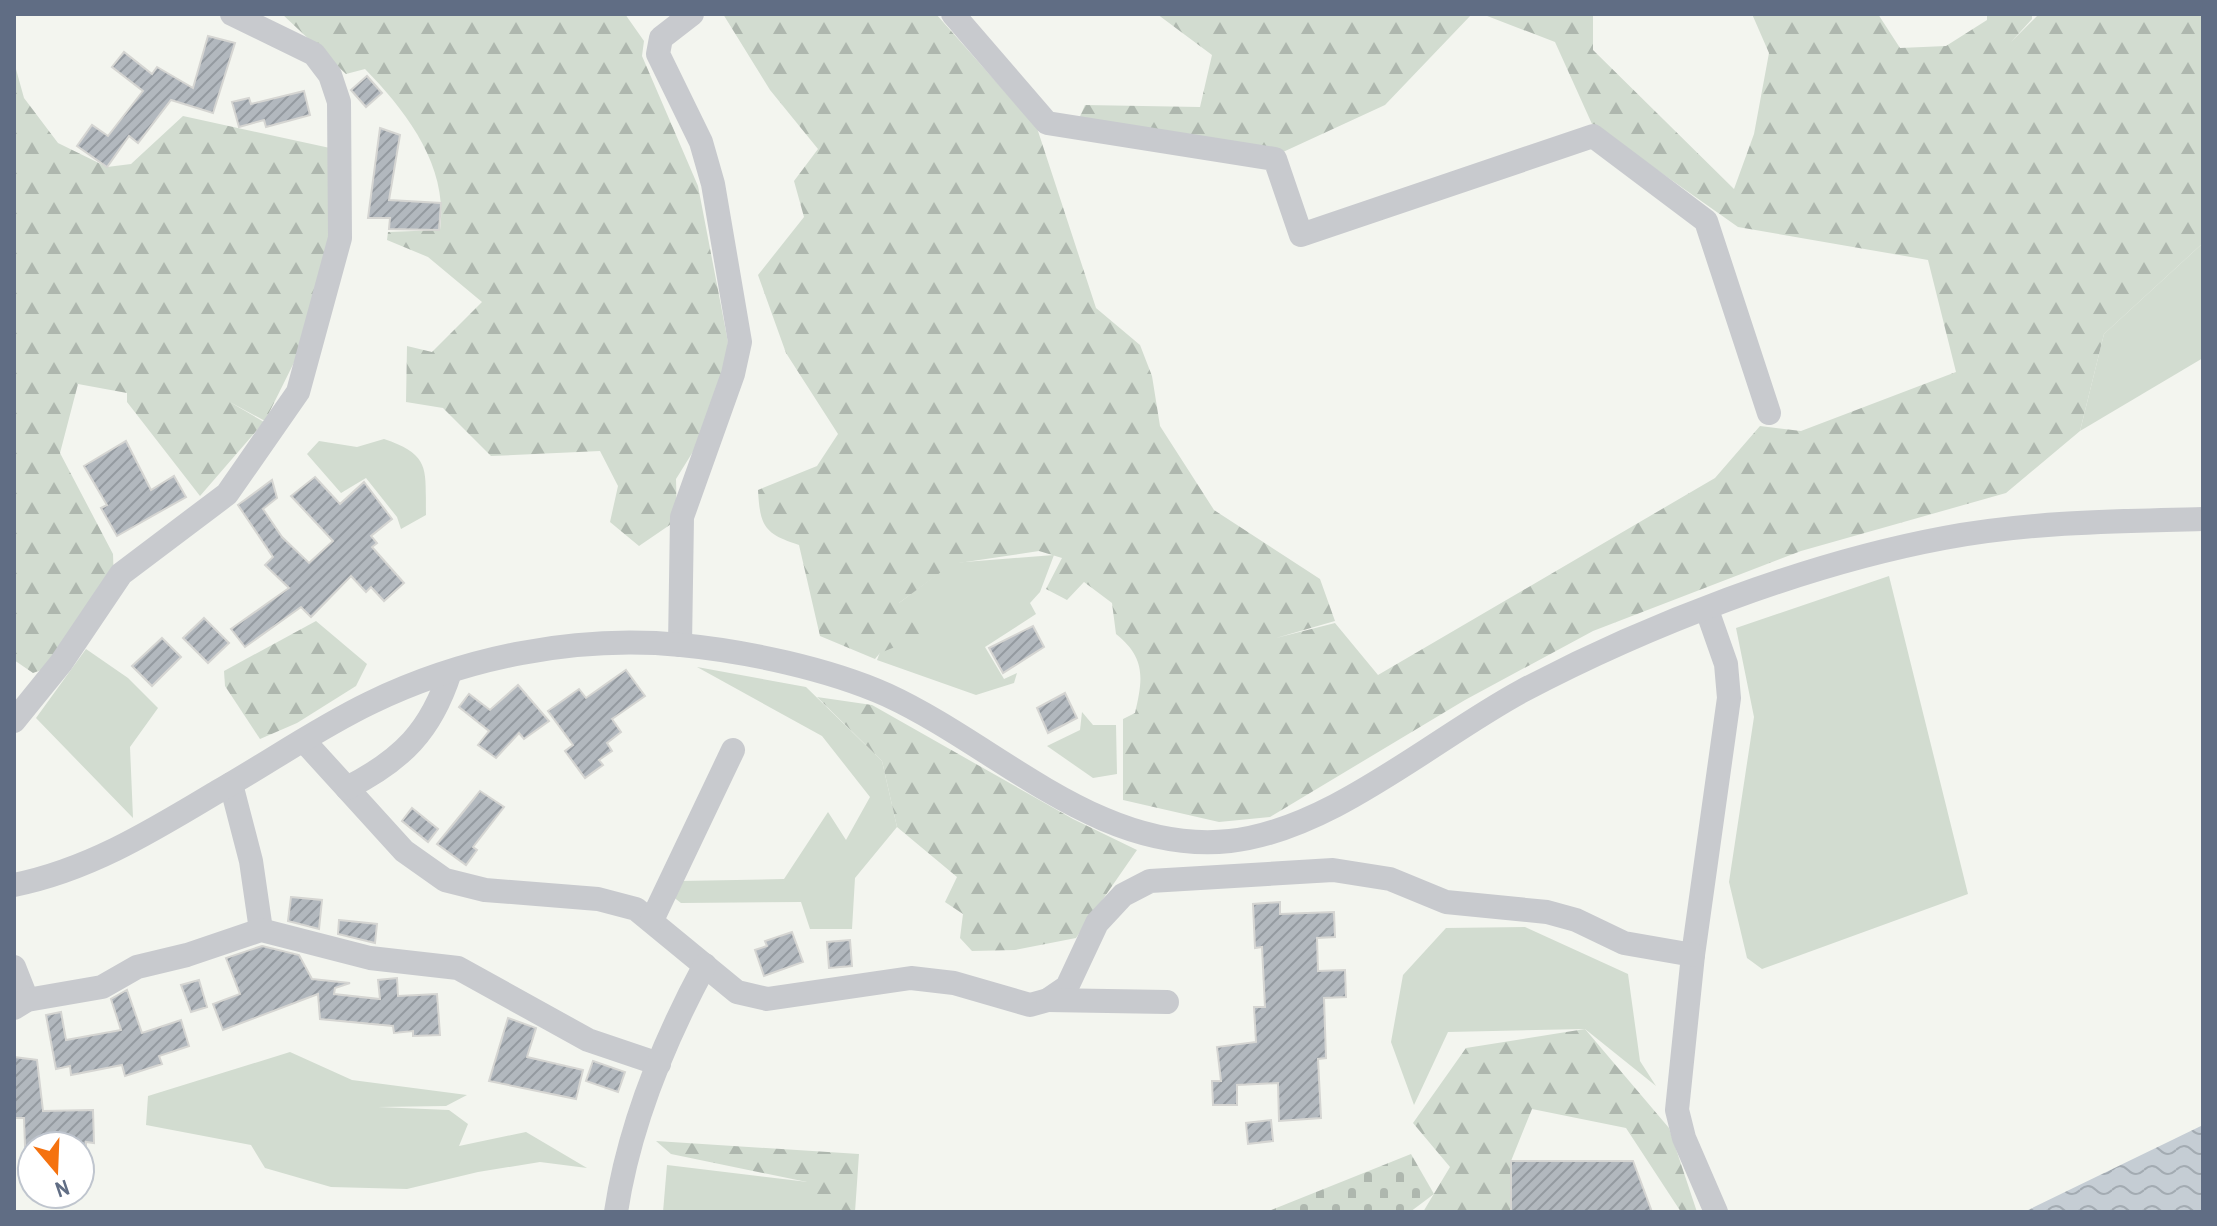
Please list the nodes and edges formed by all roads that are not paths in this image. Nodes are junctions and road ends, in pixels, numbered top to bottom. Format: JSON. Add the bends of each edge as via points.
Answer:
{"nodes":[{"id":1,"x":232,"y":14,"type":"edge"},
{"id":2,"x":692,"y":14,"type":"edge"},
{"id":3,"x":953,"y":14,"type":"edge"},
{"id":4,"x":1769,"y":413,"type":"dead end"},
{"id":5,"x":2203,"y":519,"type":"edge"},
{"id":6,"x":1707,"y":610,"type":"junction"},
{"id":7,"x":680,"y":645,"type":"junction"},
{"id":8,"x":450,"y":672,"type":"junction"},
{"id":9,"x":14,"y":721,"type":"edge"},
{"id":10,"x":304,"y":741,"type":"junction"},
{"id":11,"x":733,"y":750,"type":"dead end"},
{"id":12,"x":231,"y":784,"type":"junction"},
{"id":13,"x":347,"y":788,"type":"junction"},
{"id":14,"x":14,"y":885,"type":"edge"},
{"id":15,"x":652,"y":920,"type":"junction"},
{"id":16,"x":261,"y":930,"type":"junction"},
{"id":17,"x":1693,"y":955,"type":"junction"},
{"id":18,"x":705,"y":965,"type":"junction"},
{"id":19,"x":14,"y":967,"type":"edge"},
{"id":20,"x":1048,"y":1000,"type":"junction"},
{"id":21,"x":1167,"y":1002,"type":"dead end"},
{"id":22,"x":20,"y":1004,"type":"edge"},
{"id":23,"x":659,"y":1064,"type":"junction"},
{"id":24,"x":616,"y":1212,"type":"edge"},
{"id":25,"x":1716,"y":1212,"type":"edge"}],
"edges":[{"from":1,"to":9,"type":"street","via":[[314,54],[330,75],[339,102],[340,238],[298,392],[227,494],[121,574]]},
{"from":2,"to":7,"type":"street","via":[[661,38],[658,54],[709,170],[740,342],[682,517]]},
{"from":3,"to":4,"type":"street","via":[[1047,123],[1275,159],[1301,235],[1593,136],[1706,221]]},
{"from":5,"to":6,"type":"street","via":[[2054,525],[1950,537],[1884,550]]},
{"from":6,"to":7,"type":"street","via":[[1522,691],[1289,828],[1231,841],[1184,842],[1142,833],[1065,800],[884,694],[829,675]]},
{"from":6,"to":17,"type":"street","via":[[1726,664],[1729,698]]},
{"from":7,"to":8,"type":"street","via":[[531,651]]},
{"from":8,"to":10,"type":"street","via":[[365,705]]},
{"from":8,"to":13,"type":"street","via":[[439,708],[414,741],[378,772]]},
{"from":10,"to":12,"type":"street"},
{"from":10,"to":13,"type":"street"},
{"from":11,"to":15,"type":"street"},
{"from":12,"to":14,"type":"street","via":[[131,844]]},
{"from":12,"to":16,"type":"street","via":[[251,861]]},
{"from":13,"to":15,"type":"street","via":[[404,851],[445,880],[485,890],[598,899],[636,909]]},
{"from":15,"to":18,"type":"street"},
{"from":16,"to":22,"type":"street","via":[[137,967],[102,987]]},
{"from":16,"to":23,"type":"street","via":[[370,958],[458,968],[588,1040]]},
{"from":17,"to":20,"type":"street","via":[[1624,943],[1547,912],[1446,902],[1390,879],[1333,870],[1150,881],[1123,895],[1097,923],[1067,987]]},
{"from":17,"to":25,"type":"street","via":[[1677,1110]]},
{"from":18,"to":20,"type":"street","via":[[737,992],[767,999],[911,978],[954,983],[1030,1005]]},
{"from":18,"to":23,"type":"street"},
{"from":19,"to":22,"type":"street"},
{"from":20,"to":21,"type":"street"},
{"from":23,"to":24,"type":"street","via":[[622,1171]]}]}
